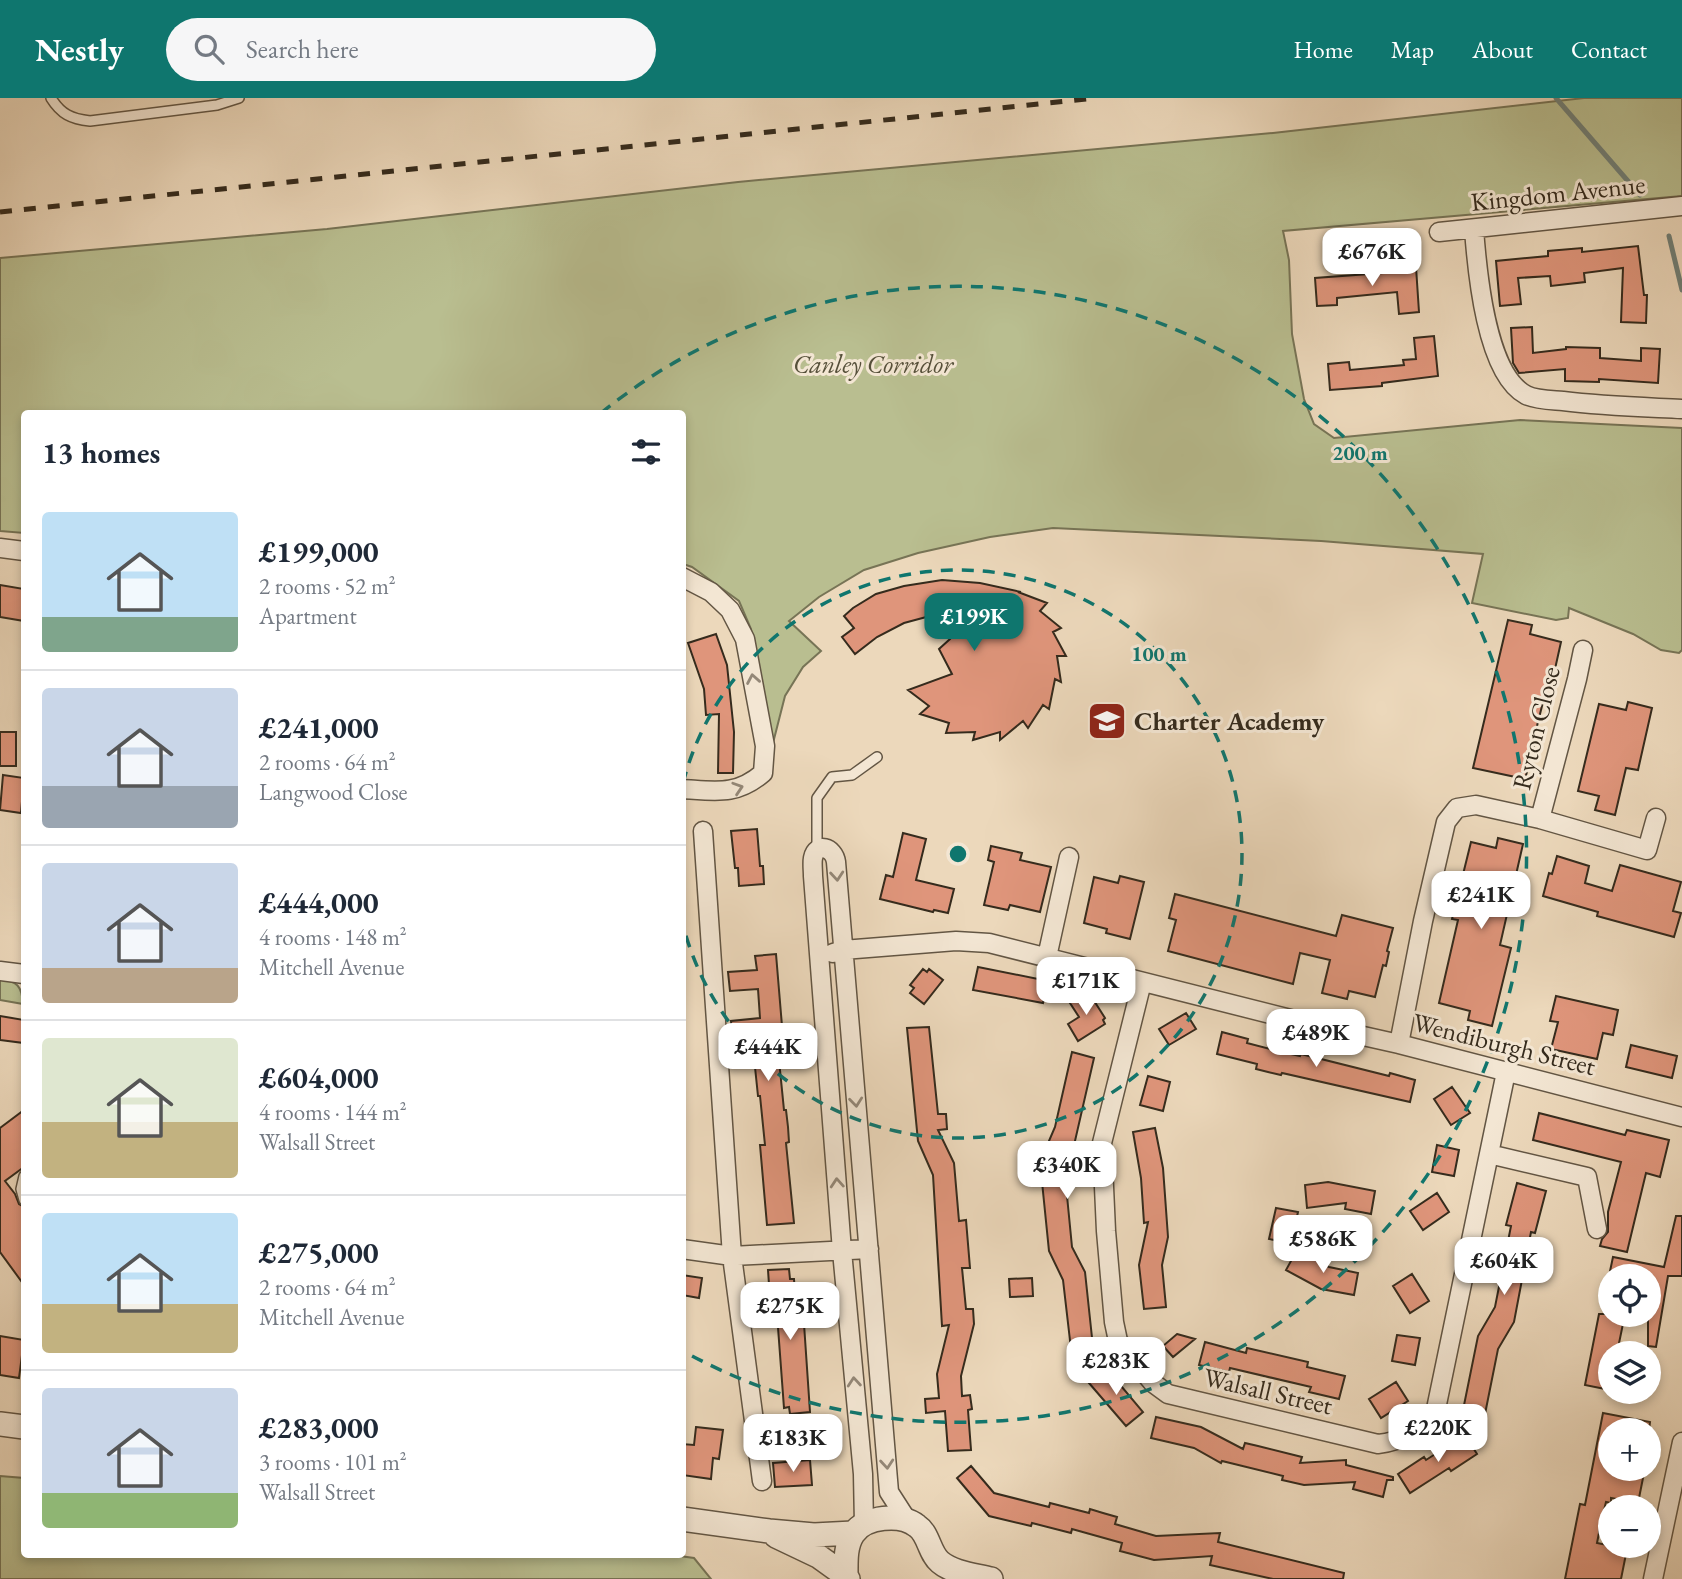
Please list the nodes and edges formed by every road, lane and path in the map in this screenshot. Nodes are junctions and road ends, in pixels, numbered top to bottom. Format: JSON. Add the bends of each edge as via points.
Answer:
{"nodes":[{"id":1,"x":51,"y":98,"type":"edge"},
{"id":2,"x":239,"y":98,"type":"edge"},
{"id":3,"x":1682,"y":206,"type":"edge"},
{"id":4,"x":1474,"y":229,"type":"junction"},
{"id":5,"x":1439,"y":232,"type":"dead end"},
{"id":6,"x":1682,"y":410,"type":"edge"},
{"id":7,"x":0,"y":548,"type":"edge"},
{"id":8,"x":21,"y":551,"type":"edge"},
{"id":9,"x":686,"y":579,"type":"edge"},
{"id":10,"x":1583,"y":650,"type":"dead end"},
{"id":11,"x":877,"y":757,"type":"dead end"},
{"id":12,"x":686,"y":789,"type":"edge"},
{"id":13,"x":1656,"y":818,"type":"dead end"},
{"id":14,"x":1540,"y":820,"type":"junction"},
{"id":15,"x":703,"y":831,"type":"dead end"},
{"id":16,"x":817,"y":850,"type":"junction"},
{"id":17,"x":1069,"y":857,"type":"dead end"},
{"id":18,"x":843,"y":950,"type":"junction"},
{"id":19,"x":820,"y":956,"type":"junction"},
{"id":20,"x":1047,"y":957,"type":"junction"},
{"id":21,"x":0,"y":971,"type":"edge"},
{"id":22,"x":21,"y":974,"type":"edge"},
{"id":23,"x":1142,"y":982,"type":"junction"},
{"id":24,"x":1399,"y":1044,"type":"junction"},
{"id":25,"x":1506,"y":1072,"type":"junction"},
{"id":26,"x":1682,"y":1117,"type":"edge"},
{"id":27,"x":1489,"y":1154,"type":"junction"},
{"id":28,"x":1597,"y":1228,"type":"dead end"},
{"id":29,"x":686,"y":1249,"type":"edge"},
{"id":30,"x":869,"y":1250,"type":"junction"},
{"id":31,"x":842,"y":1251,"type":"junction"},
{"id":32,"x":732,"y":1256,"type":"junction"},
{"id":33,"x":0,"y":1423,"type":"edge"},
{"id":34,"x":21,"y":1426,"type":"edge"},
{"id":35,"x":1682,"y":1443,"type":"edge"},
{"id":36,"x":762,"y":1481,"type":"dead end"},
{"id":37,"x":686,"y":1520,"type":"edge"},
{"id":38,"x":907,"y":1520,"type":"junction"},
{"id":39,"x":859,"y":1529,"type":"junction"},
{"id":40,"x":769,"y":1531,"type":"junction"},
{"id":41,"x":933,"y":1550,"type":"junction"},
{"id":42,"x":847,"y":1578,"type":"edge"},
{"id":43,"x":929,"y":1579,"type":"edge"},
{"id":44,"x":991,"y":1579,"type":"edge"},
{"id":45,"x":1653,"y":1579,"type":"edge"}],
"edges":[{"from":1,"to":2,"type":"lane","via":[[67,116],[90,121],[217,105]]},
{"from":3,"to":4,"type":"street","name":"Kingdom Avenue"},
{"from":4,"to":5,"type":"street","name":"Kingdom Avenue"},
{"from":4,"to":6,"type":"street","via":[[1488,327],[1513,384],[1526,395],[1551,400]]},
{"from":7,"to":8,"type":"street"},
{"from":12,"to":9,"type":"street","one_way":true,"via":[[729,791],[751,783],[763,773],[765,747],[745,639],[730,610],[711,592]]},
{"from":10,"to":14,"type":"street","name":"Ryton Close"},
{"from":11,"to":16,"type":"lane","via":[[852,775],[832,777],[817,798]]},
{"from":13,"to":14,"type":"street","via":[[1647,850]]},
{"from":14,"to":24,"type":"street","via":[[1476,805],[1457,808],[1446,822]]},
{"from":15,"to":32,"type":"street"},
{"from":16,"to":18,"type":"street","one_way":true,"via":[[830,849],[835,856]]},
{"from":16,"to":19,"type":"street","via":[[813,858]]},
{"from":17,"to":20,"type":"street"},
{"from":18,"to":19,"type":"street","name":"Wendiburgh Street"},
{"from":18,"to":20,"type":"street","name":"Wendiburgh Street","via":[[956,941],[989,943]]},
{"from":18,"to":30,"type":"street","one_way":true},
{"from":31,"to":19,"type":"street","one_way":true},
{"from":20,"to":23,"type":"street","name":"Wendiburgh Street"},
{"from":21,"to":22,"type":"street"},
{"from":23,"to":24,"type":"street","name":"Wendiburgh Street"},
{"from":23,"to":27,"type":"street","name":"Walsall Street","via":[[1102,1143],[1106,1231],[1118,1341],[1168,1394],[1378,1444],[1393,1443],[1428,1421],[1436,1409]]},
{"from":24,"to":25,"type":"street","name":"Wendiburgh Street"},
{"from":25,"to":26,"type":"street","name":"Wendiburgh Street"},
{"from":25,"to":27,"type":"street","name":"Walsall Street"},
{"from":27,"to":28,"type":"street","via":[[1587,1177]]},
{"from":29,"to":32,"type":"street"},
{"from":30,"to":31,"type":"street"},
{"from":30,"to":38,"type":"street","one_way":true,"via":[[889,1492]]},
{"from":31,"to":32,"type":"street"},
{"from":39,"to":31,"type":"street","one_way":true,"via":[[863,1474]]},
{"from":32,"to":36,"type":"street"},
{"from":33,"to":34,"type":"street"},
{"from":35,"to":45,"type":"street"},
{"from":37,"to":40,"type":"street"},
{"from":38,"to":39,"type":"street","via":[[882,1518]]},
{"from":38,"to":41,"type":"street","via":[[920,1527]]},
{"from":39,"to":40,"type":"street","via":[[814,1535]]},
{"from":39,"to":42,"type":"street","via":[[846,1553]]},
{"from":40,"to":42,"type":"street","via":[[818,1556]]},
{"from":41,"to":43,"type":"street"},
{"from":41,"to":44,"type":"street","via":[[947,1566]]}]}
